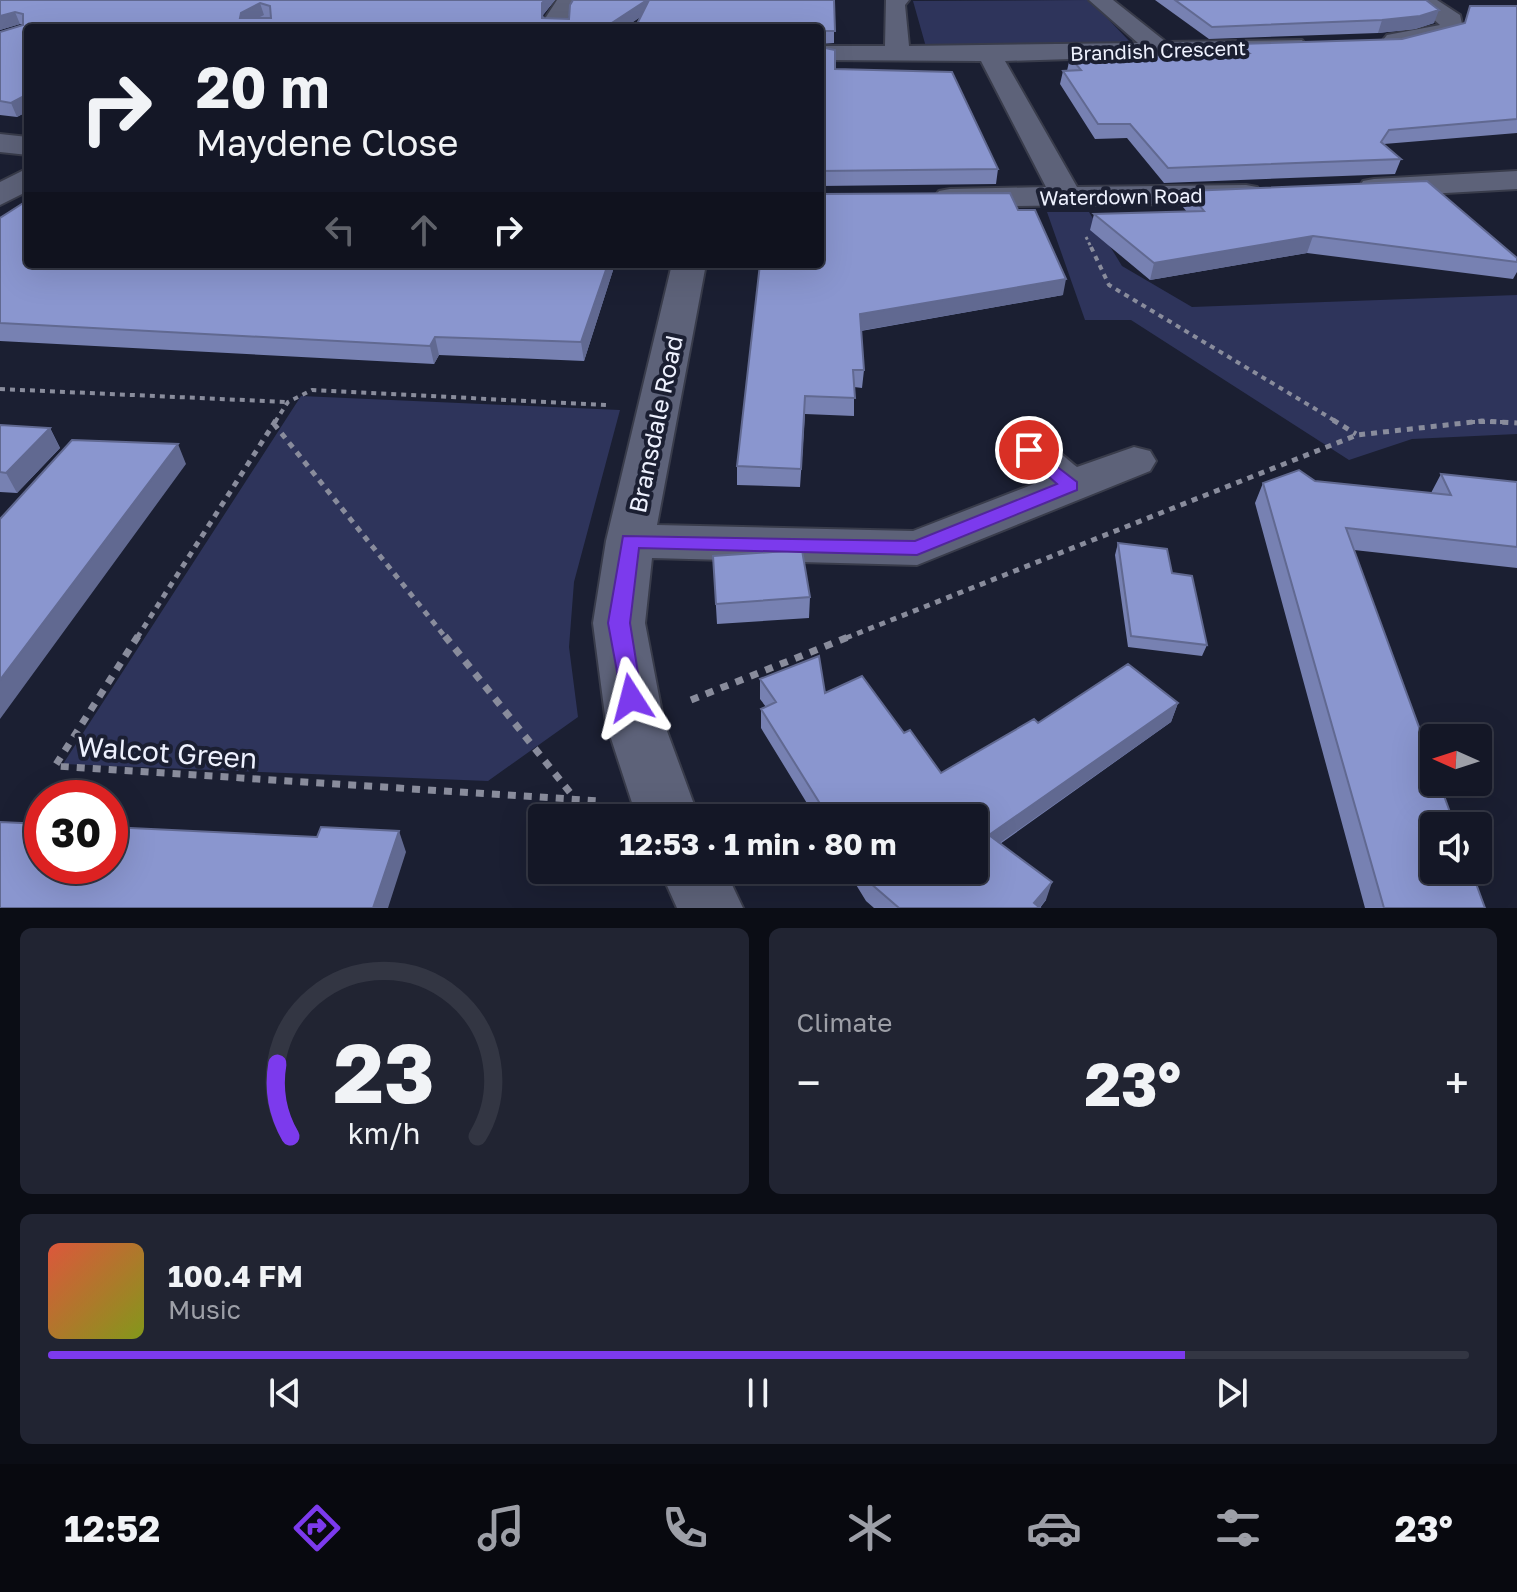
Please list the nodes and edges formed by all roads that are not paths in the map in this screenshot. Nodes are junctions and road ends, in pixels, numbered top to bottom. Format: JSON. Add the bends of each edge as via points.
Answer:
{"nodes":[{"id":1,"x":568,"y":0,"type":"edge"},
{"id":2,"x":898,"y":0,"type":"edge"},
{"id":3,"x":1100,"y":0,"type":"edge"},
{"id":4,"x":1430,"y":5,"type":"edge"},
{"id":5,"x":1470,"y":9,"type":"edge"},
{"id":6,"x":558,"y":24,"type":"edge"},
{"id":7,"x":1372,"y":41,"type":"edge"},
{"id":8,"x":1324,"y":43,"type":"edge"},
{"id":9,"x":1162,"y":51,"type":"junction"},
{"id":10,"x":824,"y":53,"type":"edge"},
{"id":11,"x":898,"y":54,"type":"junction"},
{"id":12,"x":989,"y":54,"type":"junction"},
{"id":13,"x":0,"y":143,"type":"edge"},
{"id":14,"x":24,"y":146,"type":"edge"},
{"id":15,"x":24,"y":180,"type":"edge"},
{"id":16,"x":1517,"y":180,"type":"edge"},
{"id":17,"x":1346,"y":189,"type":"edge"},
{"id":18,"x":1269,"y":193,"type":"edge"},
{"id":19,"x":0,"y":196,"type":"edge"},
{"id":20,"x":1067,"y":197,"type":"junction"},
{"id":21,"x":916,"y":198,"type":"edge"},
{"id":22,"x":688,"y":268,"type":"edge"},
{"id":23,"x":1029,"y":450,"type":"dead end"},
{"id":24,"x":1134,"y":461,"type":"dead end"},
{"id":25,"x":1071,"y":486,"type":"junction"},
{"id":26,"x":630,"y":541,"type":"junction"},
{"id":27,"x":662,"y":804,"type":"edge"},
{"id":28,"x":699,"y":884,"type":"edge"},
{"id":29,"x":710,"y":908,"type":"edge"}],
"edges":[{"from":1,"to":6,"type":"street"},
{"from":2,"to":11,"type":"street"},
{"from":3,"to":9,"type":"street"},
{"from":4,"to":5,"type":"street"},
{"from":4,"to":7,"type":"street","via":[[1452,20],[1451,28],[1420,38]]},
{"from":8,"to":9,"type":"street","name":"Brandish Crescent"},
{"from":9,"to":12,"type":"street","name":"Brandish Crescent"},
{"from":10,"to":11,"type":"street","name":"Brandish Crescent"},
{"from":11,"to":12,"type":"street","name":"Brandish Crescent"},
{"from":12,"to":20,"type":"street"},
{"from":13,"to":14,"type":"street"},
{"from":15,"to":19,"type":"street"},
{"from":16,"to":17,"type":"street"},
{"from":18,"to":20,"type":"street","name":"Waterdown Road"},
{"from":20,"to":21,"type":"street","name":"Waterdown Road"},
{"from":22,"to":26,"type":"street","name":"Bransdale Road"},
{"from":23,"to":25,"type":"street"},
{"from":24,"to":25,"type":"street"},
{"from":25,"to":26,"type":"street","via":[[917,548]]},
{"from":26,"to":27,"type":"street","name":"Bransdale Road","via":[[619,623],[635,723]]},
{"from":28,"to":29,"type":"street"}]}
